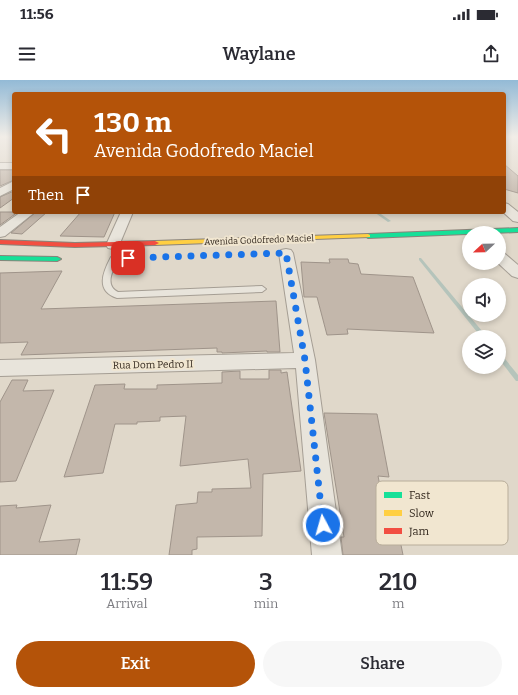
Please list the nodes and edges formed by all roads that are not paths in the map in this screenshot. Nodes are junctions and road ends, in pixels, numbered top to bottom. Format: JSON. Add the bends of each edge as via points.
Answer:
{"nodes":[{"id":1,"x":0,"y":166,"type":"edge"},
{"id":2,"x":12,"y":166,"type":"edge"},
{"id":3,"x":12,"y":185,"type":"edge"},
{"id":4,"x":0,"y":193,"type":"edge"},
{"id":5,"x":506,"y":209,"type":"edge"},
{"id":6,"x":26,"y":214,"type":"edge"},
{"id":7,"x":126,"y":214,"type":"edge"},
{"id":8,"x":518,"y":218,"type":"edge"},
{"id":9,"x":518,"y":230,"type":"edge"},
{"id":10,"x":0,"y":233,"type":"edge"},
{"id":11,"x":0,"y":242,"type":"edge"},
{"id":12,"x":286,"y":253,"type":"dead end"},
{"id":13,"x":116,"y":254,"type":"junction"},
{"id":14,"x":0,"y":258,"type":"edge"},
{"id":15,"x":67,"y":259,"type":"dead end"},
{"id":16,"x":101,"y":259,"type":"dead end"},
{"id":17,"x":506,"y":262,"type":"edge"},
{"id":18,"x":518,"y":273,"type":"edge"},
{"id":19,"x":262,"y":290,"type":"dead end"},
{"id":20,"x":305,"y":360,"type":"junction"},
{"id":21,"x":0,"y":368,"type":"edge"},
{"id":22,"x":327,"y":555,"type":"edge"}],
"edges":[{"from":1,"to":2,"type":"street"},
{"from":3,"to":4,"type":"street"},
{"from":5,"to":8,"type":"street"},
{"from":6,"to":10,"type":"street"},
{"from":7,"to":13,"type":"street"},
{"from":9,"to":13,"type":"main road","name":"Avenida Godofredo Maciel"},
{"from":11,"to":13,"type":"main road","name":"Avenida Godofredo Maciel","via":[[75,245]]},
{"from":12,"to":20,"type":"street"},
{"from":13,"to":16,"type":"main road","name":"Avenida Godofredo Maciel"},
{"from":13,"to":19,"type":"lane","via":[[106,287],[117,295]]},
{"from":14,"to":15,"type":"main road"},
{"from":17,"to":18,"type":"street"},
{"from":20,"to":21,"type":"street","name":"Rua Dom Pedro II"},
{"from":20,"to":22,"type":"street"}]}
